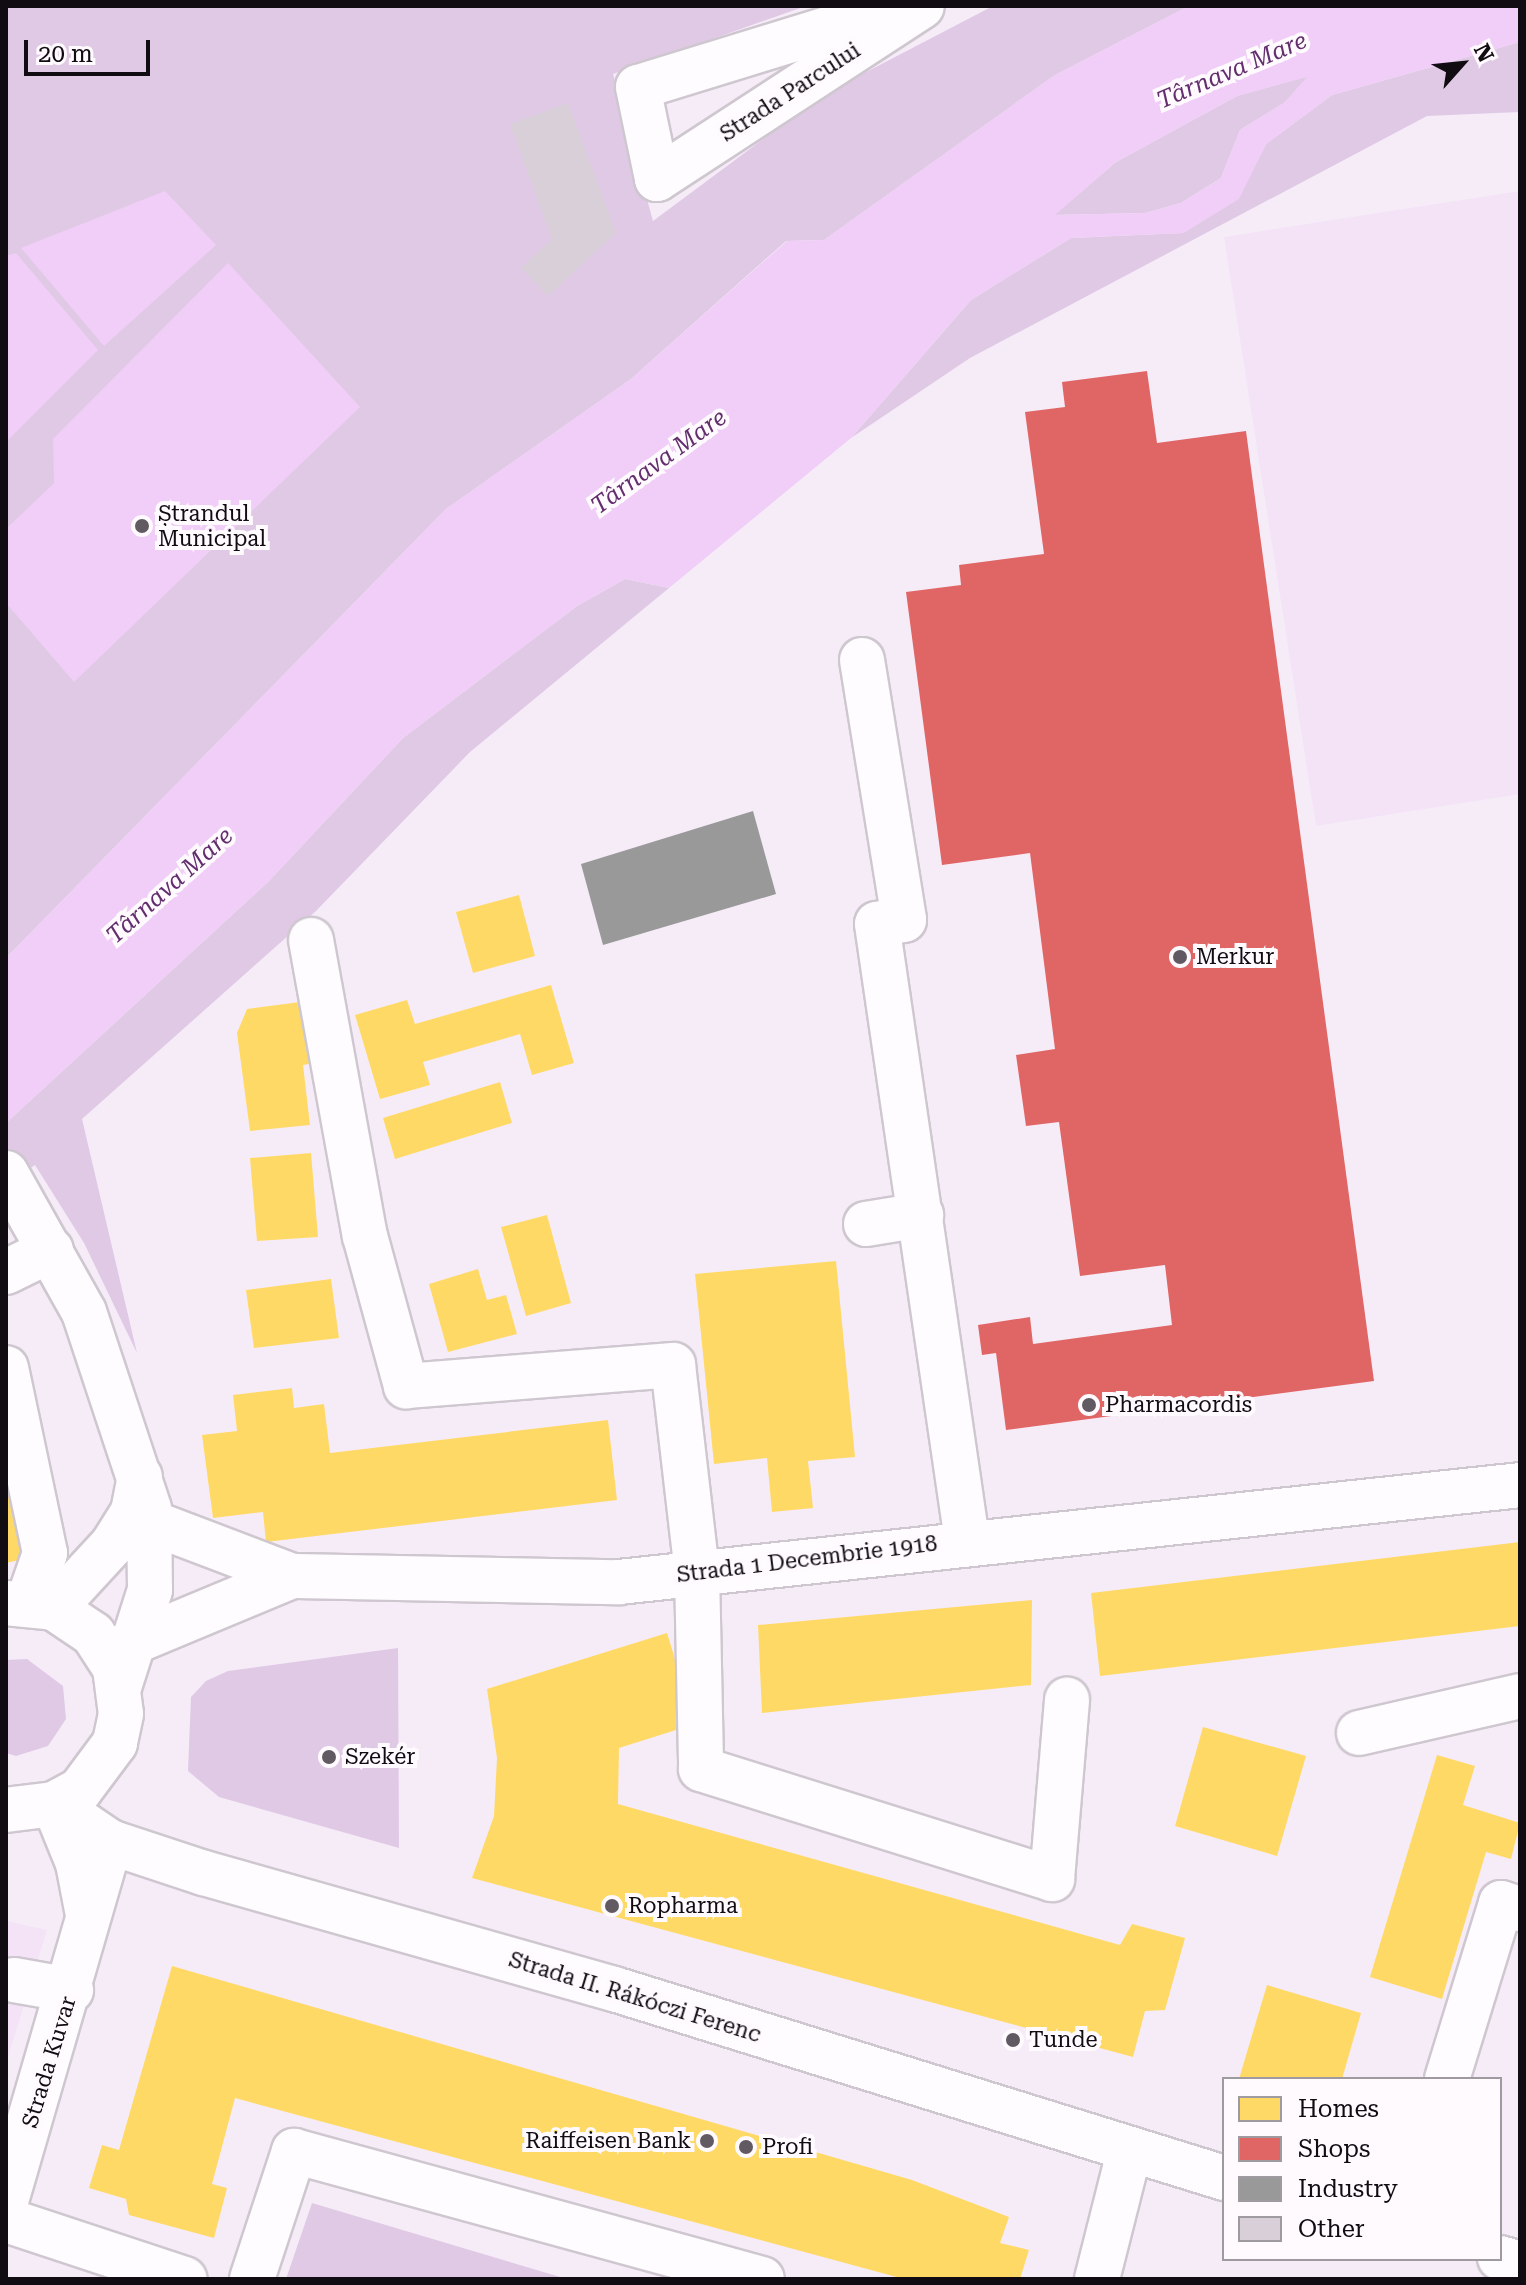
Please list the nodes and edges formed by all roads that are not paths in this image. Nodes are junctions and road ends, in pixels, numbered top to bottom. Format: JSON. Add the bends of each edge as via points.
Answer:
{"nodes":[{"id":1,"x":902,"y":6,"type":"edge"},
{"id":2,"x":922,"y":6,"type":"edge"},
{"id":3,"x":862,"y":660,"type":"dead end"},
{"id":4,"x":311,"y":940,"type":"dead end"},
{"id":5,"x":12,"y":1182,"type":"edge"},
{"id":6,"x":921,"y":1215,"type":"junction"},
{"id":7,"x":866,"y":1224,"type":"dead end"},
{"id":8,"x":51,"y":1250,"type":"junction"},
{"id":9,"x":6,"y":1272,"type":"edge"},
{"id":10,"x":6,"y":1368,"type":"edge"},
{"id":11,"x":140,"y":1475,"type":"junction"},
{"id":12,"x":1520,"y":1485,"type":"edge"},
{"id":13,"x":150,"y":1522,"type":"junction"},
{"id":14,"x":967,"y":1540,"type":"junction"},
{"id":15,"x":697,"y":1571,"type":"junction"},
{"id":16,"x":292,"y":1576,"type":"junction"},
{"id":17,"x":29,"y":1605,"type":"edge"},
{"id":18,"x":120,"y":1660,"type":"junction"},
{"id":19,"x":1520,"y":1696,"type":"edge"},
{"id":20,"x":1067,"y":1700,"type":"dead end"},
{"id":21,"x":1359,"y":1733,"type":"dead end"},
{"id":22,"x":54,"y":1804,"type":"junction"},
{"id":23,"x":6,"y":1810,"type":"edge"},
{"id":24,"x":110,"y":1842,"type":"junction"},
{"id":25,"x":1520,"y":1909,"type":"edge"},
{"id":26,"x":90,"y":1921,"type":"junction"},
{"id":27,"x":14,"y":1980,"type":"dead end"},
{"id":28,"x":71,"y":1990,"type":"junction"},
{"id":29,"x":1448,"y":2077,"type":"edge"},
{"id":30,"x":1130,"y":2149,"type":"junction"},
{"id":31,"x":1222,"y":2177,"type":"edge"},
{"id":32,"x":6,"y":2201,"type":"edge"},
{"id":33,"x":6,"y":2220,"type":"edge"},
{"id":34,"x":184,"y":2279,"type":"edge"},
{"id":35,"x":252,"y":2279,"type":"edge"},
{"id":36,"x":762,"y":2279,"type":"edge"},
{"id":37,"x":1097,"y":2279,"type":"edge"}],
"edges":[{"from":1,"to":2,"type":"main road","name":"Strada Parcului","via":[[638,87],[657,179]]},
{"from":3,"to":6,"type":"main road","via":[[904,920],[877,924]]},
{"from":4,"to":15,"type":"main road","via":[[365,1236],[406,1386],[673,1365]]},
{"from":5,"to":8,"type":"main road"},
{"from":6,"to":7,"type":"main road"},
{"from":6,"to":14,"type":"main road"},
{"from":8,"to":9,"type":"main road"},
{"from":8,"to":11,"type":"main road","via":[[84,1312]]},
{"from":10,"to":17,"type":"main road","via":[[24,1499],[44,1573]]},
{"from":11,"to":13,"type":"main road"},
{"from":11,"to":17,"type":"main road","via":[[133,1512],[113,1544]]},
{"from":12,"to":14,"type":"main road","name":"Strada 1 Decembrie 1918"},
{"from":13,"to":16,"type":"main road","via":[[228,1558]]},
{"from":13,"to":18,"type":"main road","via":[[150,1590]]},
{"from":14,"to":15,"type":"main road","name":"Strada 1 Decembrie 1918"},
{"from":15,"to":16,"type":"main road","name":"Strada 1 Decembrie 1918","via":[[619,1582]]},
{"from":15,"to":20,"type":"main road","via":[[701,1769],[1052,1879]]},
{"from":16,"to":18,"type":"main road","name":"Strada 1 Decembrie 1918"},
{"from":17,"to":18,"type":"main road","via":[[84,1626]]},
{"from":18,"to":22,"type":"main road","via":[[115,1743],[80,1790]]},
{"from":19,"to":21,"type":"main road"},
{"from":22,"to":23,"type":"main road"},
{"from":22,"to":24,"type":"main road","name":"Strada II. Rákóczi Ferenc"},
{"from":22,"to":26,"type":"main road","name":"Strada Kuvar","via":[[78,1863]]},
{"from":24,"to":26,"type":"main road","name":"Strada Kuvar"},
{"from":24,"to":30,"type":"main road","name":"Strada II. Rákóczi Ferenc"},
{"from":25,"to":29,"type":"main road","via":[[1501,1903]]},
{"from":26,"to":28,"type":"main road","name":"Strada Kuvar"},
{"from":27,"to":28,"type":"main road"},
{"from":28,"to":32,"type":"main road","name":"Strada Kuvar"},
{"from":30,"to":31,"type":"main road","name":"Strada II. Rákóczi Ferenc"},
{"from":30,"to":37,"type":"main road"},
{"from":33,"to":34,"type":"main road"},
{"from":35,"to":36,"type":"main road","via":[[294,2151]]}]}
